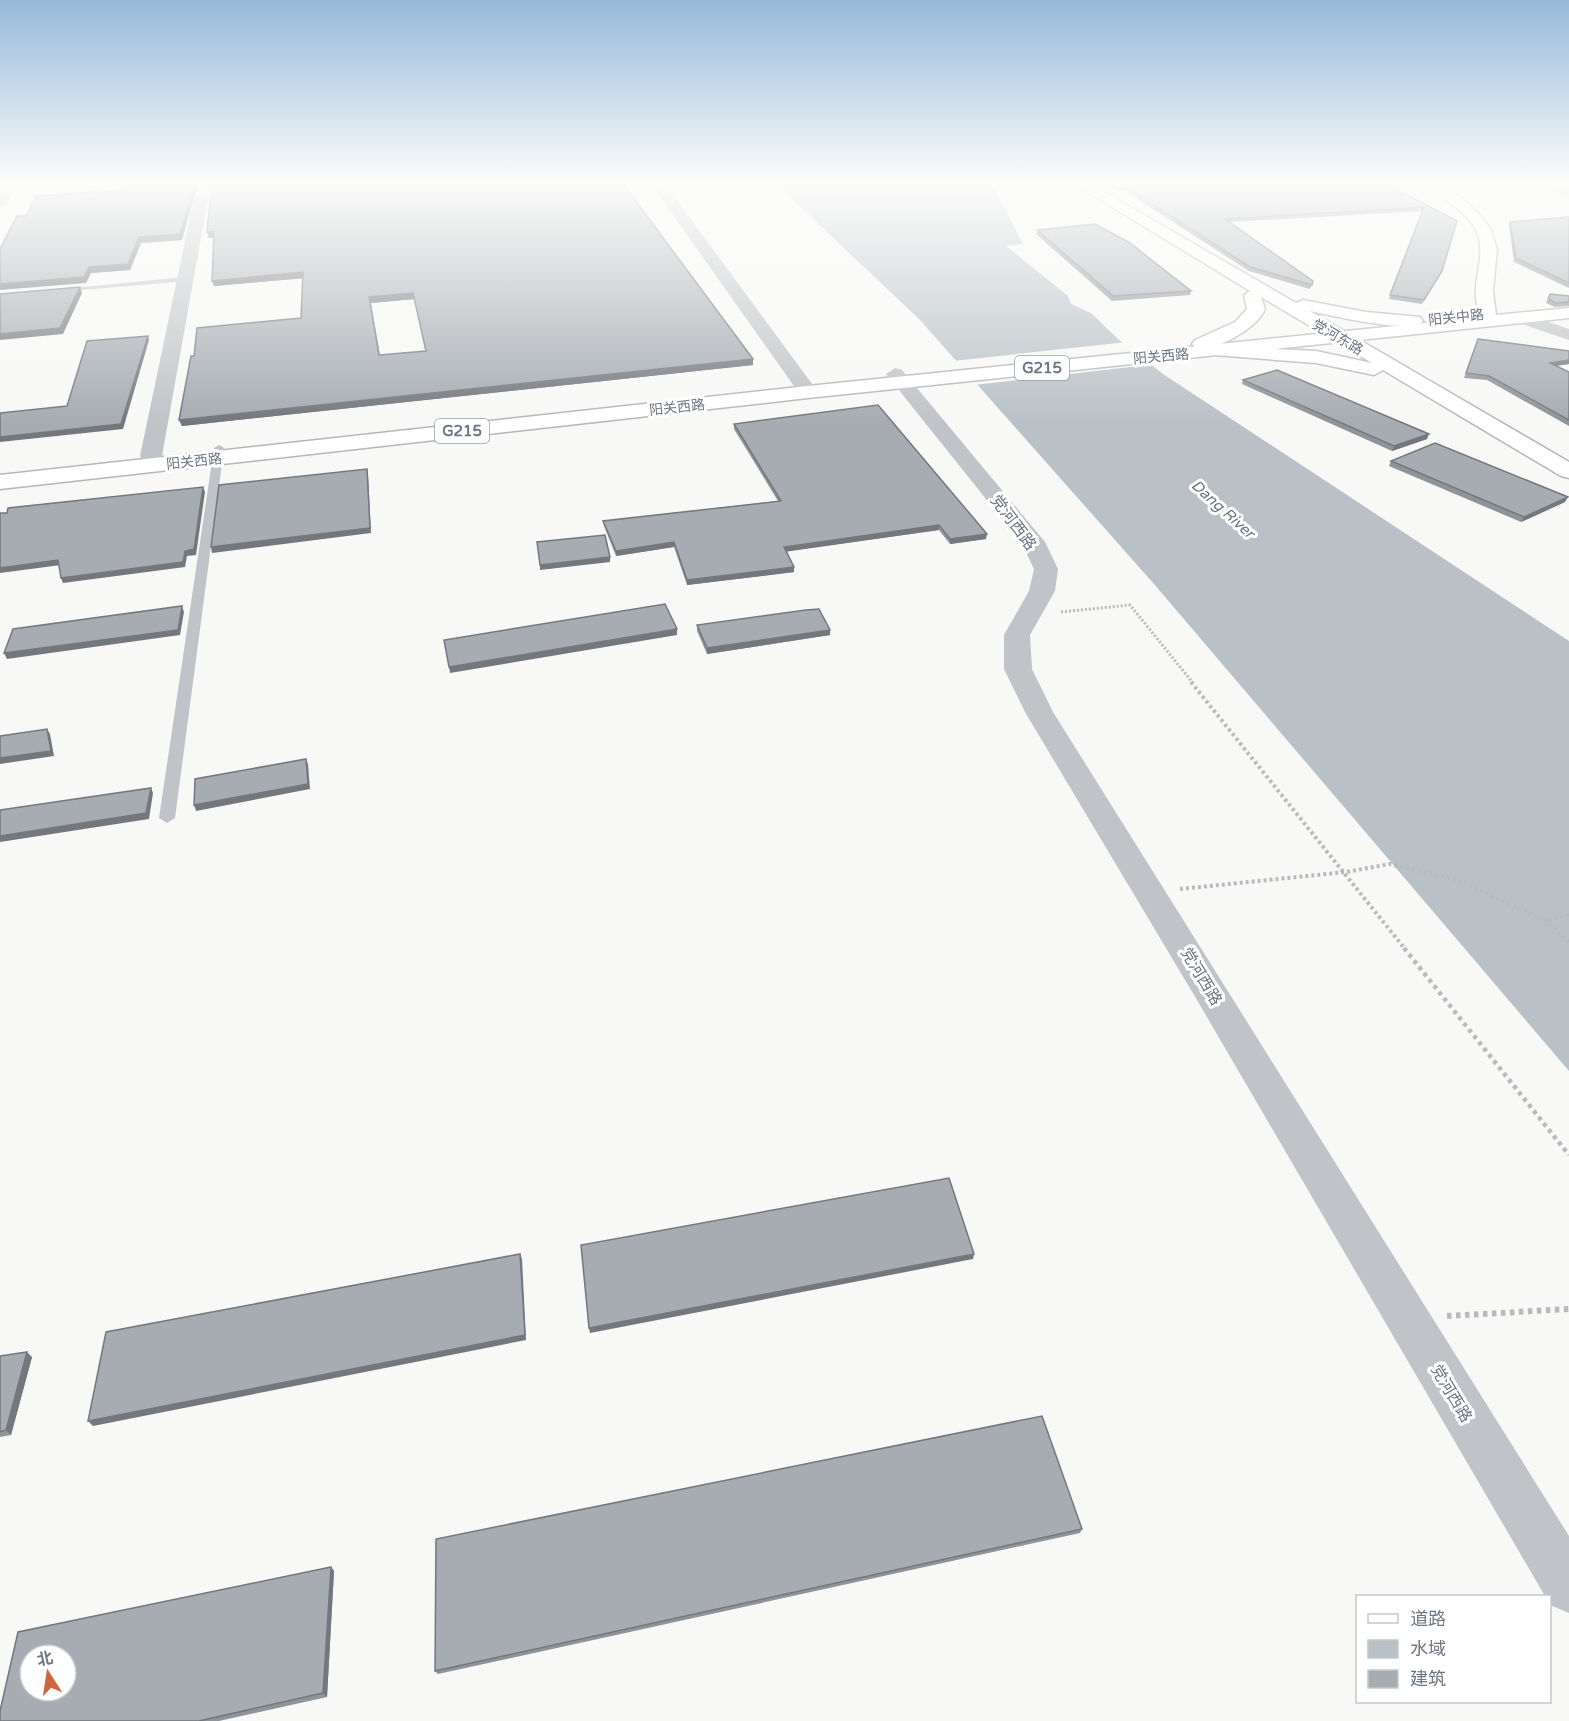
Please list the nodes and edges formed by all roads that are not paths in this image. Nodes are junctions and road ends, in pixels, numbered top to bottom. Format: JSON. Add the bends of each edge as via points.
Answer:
{"nodes":[{"id":1,"x":188,"y":262,"type":"edge"},
{"id":2,"x":714,"y":262,"type":"edge"},
{"id":3,"x":1198,"y":262,"type":"edge"},
{"id":4,"x":1213,"y":262,"type":"edge"},
{"id":5,"x":1487,"y":262,"type":"edge"},
{"id":6,"x":185,"y":279,"type":"junction"},
{"id":7,"x":46,"y":291,"type":"edge"},
{"id":8,"x":1252,"y":295,"type":"junction"},
{"id":9,"x":1273,"y":298,"type":"junction"},
{"id":10,"x":1569,"y":305,"type":"edge"},
{"id":11,"x":1489,"y":313,"type":"junction"},
{"id":12,"x":1569,"y":313,"type":"edge"},
{"id":13,"x":1522,"y":318,"type":"junction"},
{"id":14,"x":1421,"y":324,"type":"junction"},
{"id":15,"x":1334,"y":334,"type":"junction"},
{"id":16,"x":1569,"y":335,"type":"edge"},
{"id":17,"x":1200,"y":344,"type":"junction"},
{"id":18,"x":1157,"y":351,"type":"junction"},
{"id":19,"x":1219,"y":351,"type":"junction"},
{"id":20,"x":1377,"y":370,"type":"junction"},
{"id":21,"x":1400,"y":373,"type":"junction"},
{"id":22,"x":910,"y":378,"type":"junction"},
{"id":23,"x":805,"y":388,"type":"junction"},
{"id":24,"x":219,"y":453,"type":"junction"},
{"id":25,"x":151,"y":456,"type":"junction"},
{"id":26,"x":1569,"y":471,"type":"edge"},
{"id":27,"x":0,"y":472,"type":"edge"},
{"id":28,"x":0,"y":482,"type":"edge"},
{"id":29,"x":1569,"y":484,"type":"edge"},
{"id":30,"x":167,"y":818,"type":"dead end"},
{"id":31,"x":1569,"y":1586,"type":"edge"}],
"edges":[{"from":1,"to":6,"type":"street"},
{"from":2,"to":23,"type":"street"},
{"from":3,"to":8,"type":"main road","name":"党河东路"},
{"from":4,"to":9,"type":"main road","name":"党河东路"},
{"from":5,"to":11,"type":"main road","via":[[1483,303]]},
{"from":6,"to":7,"type":"lane"},
{"from":6,"to":25,"type":"street"},
{"from":8,"to":15,"type":"main road","name":"党河东路"},
{"from":8,"to":17,"type":"main road","via":[[1256,309],[1251,320]]},
{"from":9,"to":14,"type":"main road","via":[[1339,313]]},
{"from":9,"to":15,"type":"main road","name":"党河东路"},
{"from":10,"to":11,"type":"main road","name":"阳关中路"},
{"from":11,"to":14,"type":"main road","name":"阳关中路","number":"G215"},
{"from":12,"to":13,"type":"main road","name":"阳关中路","number":"G215"},
{"from":13,"to":14,"type":"main road","name":"阳关中路","number":"G215"},
{"from":13,"to":16,"type":"street"},
{"from":14,"to":15,"type":"main road","name":"阳关中路","number":"G215"},
{"from":14,"to":21,"type":"main road","via":[[1392,354]]},
{"from":15,"to":17,"type":"main road","name":"阳关西路","number":"G215"},
{"from":15,"to":19,"type":"main road","name":"阳关西路","number":"G215"},
{"from":15,"to":20,"type":"main road","name":"党河东路"},
{"from":15,"to":21,"type":"main road","name":"党河东路"},
{"from":17,"to":18,"type":"main road","name":"阳关西路","number":"G215"},
{"from":18,"to":19,"type":"main road","name":"阳关西路","number":"G215"},
{"from":18,"to":22,"type":"main road","name":"阳关西路","number":"G215"},
{"from":19,"to":20,"type":"main road","via":[[1316,357]]},
{"from":20,"to":29,"type":"main road","name":"党河东路"},
{"from":21,"to":26,"type":"main road","name":"党河东路"},
{"from":22,"to":23,"type":"main road","name":"阳关西路","number":"G215"},
{"from":22,"to":31,"type":"street","name":"党河西路","via":[[1033,542],[1046,569],[1042,591],[1017,635],[1018,669],[1039,712]]},
{"from":23,"to":24,"type":"main road","name":"阳关西路","number":"G215"},
{"from":24,"to":25,"type":"main road","name":"阳关西路","number":"G215"},
{"from":24,"to":28,"type":"main road","name":"阳关西路","number":"G215"},
{"from":24,"to":30,"type":"lane"},
{"from":25,"to":27,"type":"main road","name":"阳关西路","number":"G215"}]}
